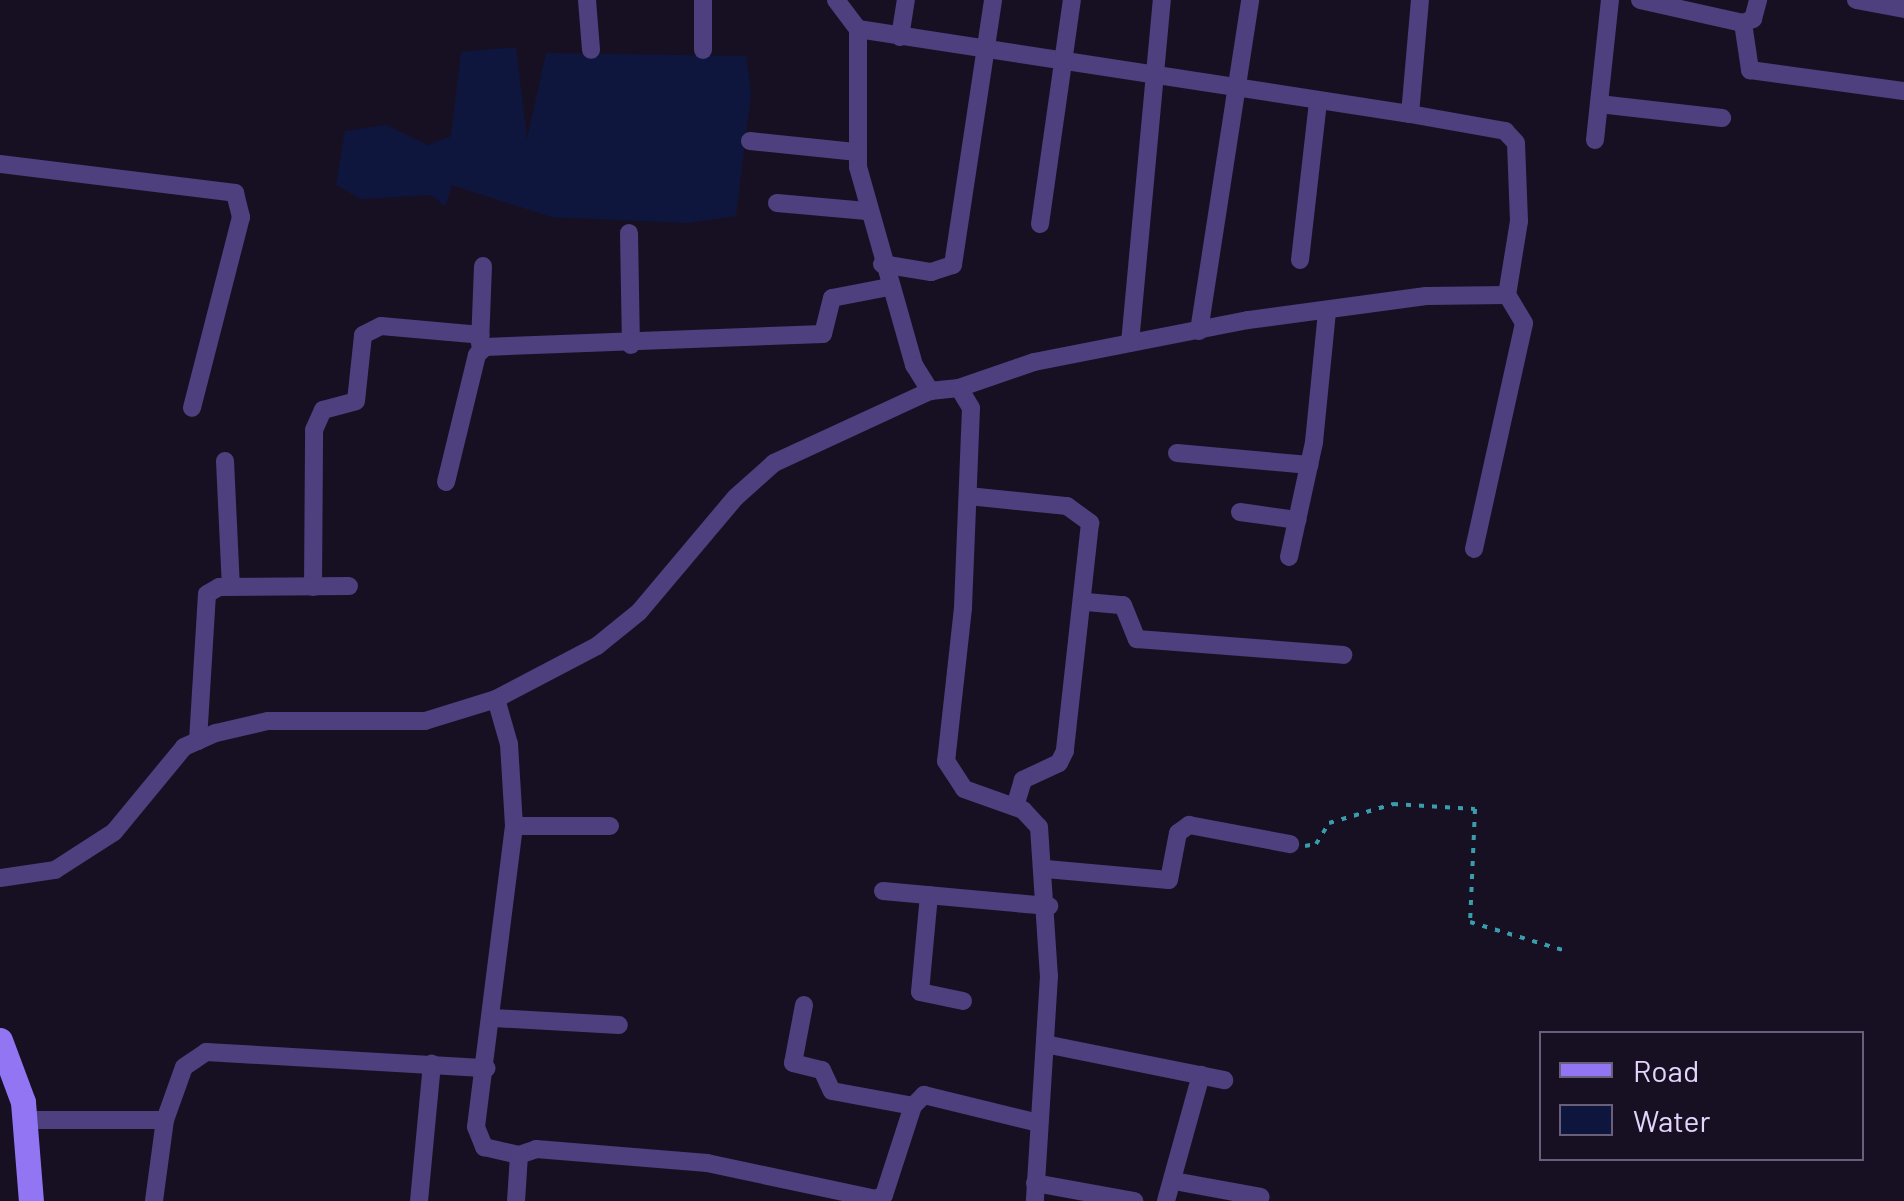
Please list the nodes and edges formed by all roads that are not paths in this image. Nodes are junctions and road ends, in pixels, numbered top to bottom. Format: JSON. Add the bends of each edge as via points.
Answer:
{"nodes":[{"id":1,"x":586,"y":0,"type":"edge"},
{"id":2,"x":703,"y":0,"type":"edge"},
{"id":3,"x":836,"y":0,"type":"edge"},
{"id":4,"x":906,"y":0,"type":"edge"},
{"id":5,"x":993,"y":0,"type":"edge"},
{"id":6,"x":1072,"y":0,"type":"edge"},
{"id":7,"x":1162,"y":0,"type":"edge"},
{"id":8,"x":1250,"y":0,"type":"edge"},
{"id":9,"x":1420,"y":0,"type":"edge"},
{"id":10,"x":1610,"y":0,"type":"edge"},
{"id":11,"x":1640,"y":0,"type":"edge"},
{"id":12,"x":1758,"y":0,"type":"edge"},
{"id":13,"x":1856,"y":0,"type":"edge"},
{"id":14,"x":1904,"y":9,"type":"edge"},
{"id":15,"x":1743,"y":23,"type":"junction"},
{"id":16,"x":858,"y":29,"type":"junction"},
{"id":17,"x":900,"y":37,"type":"junction"},
{"id":18,"x":590,"y":50,"type":"dead end"},
{"id":19,"x":703,"y":50,"type":"dead end"},
{"id":20,"x":985,"y":52,"type":"junction"},
{"id":21,"x":1064,"y":62,"type":"junction"},
{"id":22,"x":1151,"y":75,"type":"junction"},
{"id":23,"x":1240,"y":91,"type":"junction"},
{"id":24,"x":1904,"y":91,"type":"edge"},
{"id":25,"x":1318,"y":102,"type":"junction"},
{"id":26,"x":1599,"y":104,"type":"junction"},
{"id":27,"x":1410,"y":114,"type":"junction"},
{"id":28,"x":1722,"y":118,"type":"dead end"},
{"id":29,"x":1595,"y":140,"type":"dead end"},
{"id":30,"x":750,"y":142,"type":"dead end"},
{"id":31,"x":857,"y":152,"type":"junction"},
{"id":32,"x":0,"y":164,"type":"edge"},
{"id":33,"x":777,"y":203,"type":"dead end"},
{"id":34,"x":867,"y":211,"type":"junction"},
{"id":35,"x":1040,"y":224,"type":"dead end"},
{"id":36,"x":629,"y":232,"type":"dead end"},
{"id":37,"x":1300,"y":260,"type":"dead end"},
{"id":38,"x":882,"y":264,"type":"junction"},
{"id":39,"x":483,"y":266,"type":"dead end"},
{"id":40,"x":889,"y":286,"type":"junction"},
{"id":41,"x":1506,"y":296,"type":"junction"},
{"id":42,"x":1327,"y":310,"type":"junction"},
{"id":43,"x":1199,"y":331,"type":"junction"},
{"id":44,"x":480,"y":342,"type":"junction"},
{"id":45,"x":1130,"y":343,"type":"junction"},
{"id":46,"x":631,"y":346,"type":"junction"},
{"id":47,"x":959,"y":388,"type":"junction"},
{"id":48,"x":930,"y":392,"type":"junction"},
{"id":49,"x":192,"y":408,"type":"dead end"},
{"id":50,"x":1177,"y":453,"type":"dead end"},
{"id":51,"x":225,"y":461,"type":"dead end"},
{"id":52,"x":1309,"y":465,"type":"junction"},
{"id":53,"x":446,"y":482,"type":"dead end"},
{"id":54,"x":968,"y":496,"type":"junction"},
{"id":55,"x":1240,"y":512,"type":"dead end"},
{"id":56,"x":1296,"y":520,"type":"junction"},
{"id":57,"x":1474,"y":550,"type":"dead end"},
{"id":58,"x":1289,"y":557,"type":"dead end"},
{"id":59,"x":349,"y":586,"type":"dead end"},
{"id":60,"x":231,"y":587,"type":"junction"},
{"id":61,"x":313,"y":587,"type":"junction"},
{"id":62,"x":1086,"y":602,"type":"junction"},
{"id":63,"x":1342,"y":655,"type":"dead end"},
{"id":64,"x":496,"y":698,"type":"junction"},
{"id":65,"x":198,"y":741,"type":"junction"},
{"id":66,"x":1015,"y":807,"type":"junction"},
{"id":67,"x":514,"y":826,"type":"junction"},
{"id":68,"x":610,"y":826,"type":"dead end"},
{"id":69,"x":1290,"y":844,"type":"road end"},
{"id":70,"x":1046,"y":869,"type":"junction"},
{"id":71,"x":0,"y":878,"type":"edge"},
{"id":72,"x":883,"y":891,"type":"dead end"},
{"id":73,"x":929,"y":895,"type":"junction"},
{"id":74,"x":1048,"y":906,"type":"junction"},
{"id":75,"x":962,"y":1001,"type":"dead end"},
{"id":76,"x":804,"y":1005,"type":"dead end"},
{"id":77,"x":494,"y":1018,"type":"junction"},
{"id":78,"x":619,"y":1025,"type":"dead end"},
{"id":79,"x":0,"y":1040,"type":"edge"},
{"id":80,"x":1044,"y":1044,"type":"junction"},
{"id":81,"x":432,"y":1064,"type":"junction"},
{"id":82,"x":486,"y":1068,"type":"junction"},
{"id":83,"x":1202,"y":1075,"type":"junction"},
{"id":84,"x":1224,"y":1080,"type":"dead end"},
{"id":85,"x":913,"y":1106,"type":"junction"},
{"id":86,"x":24,"y":1120,"type":"junction"},
{"id":87,"x":165,"y":1120,"type":"junction"},
{"id":88,"x":1036,"y":1122,"type":"junction"},
{"id":89,"x":519,"y":1155,"type":"junction"},
{"id":90,"x":1174,"y":1181,"type":"junction"},
{"id":91,"x":1035,"y":1192,"type":"edge"},
{"id":92,"x":1261,"y":1196,"type":"dead end"},
{"id":93,"x":882,"y":1200,"type":"edge"},
{"id":94,"x":31,"y":1201,"type":"edge"},
{"id":95,"x":154,"y":1201,"type":"edge"},
{"id":96,"x":419,"y":1201,"type":"edge"},
{"id":97,"x":516,"y":1201,"type":"edge"},
{"id":98,"x":1134,"y":1201,"type":"edge"},
{"id":99,"x":1166,"y":1201,"type":"edge"}],
"edges":[{"from":1,"to":18,"type":"street"},
{"from":2,"to":19,"type":"street"},
{"from":3,"to":16,"type":"street"},
{"from":4,"to":17,"type":"street"},
{"from":5,"to":20,"type":"street"},
{"from":6,"to":21,"type":"street"},
{"from":7,"to":22,"type":"street"},
{"from":8,"to":23,"type":"street"},
{"from":9,"to":27,"type":"street"},
{"from":10,"to":26,"type":"street"},
{"from":11,"to":15,"type":"street"},
{"from":12,"to":15,"type":"street","via":[[1753,19]]},
{"from":13,"to":14,"type":"street"},
{"from":15,"to":24,"type":"street","via":[[1750,70]]},
{"from":16,"to":17,"type":"street"},
{"from":16,"to":31,"type":"street"},
{"from":17,"to":20,"type":"street"},
{"from":20,"to":21,"type":"street"},
{"from":20,"to":38,"type":"street","via":[[953,265],[931,272]]},
{"from":21,"to":22,"type":"street"},
{"from":21,"to":35,"type":"street"},
{"from":22,"to":23,"type":"street"},
{"from":22,"to":45,"type":"street"},
{"from":23,"to":25,"type":"street"},
{"from":23,"to":43,"type":"street"},
{"from":25,"to":27,"type":"street"},
{"from":25,"to":37,"type":"street"},
{"from":26,"to":28,"type":"street"},
{"from":26,"to":29,"type":"street"},
{"from":27,"to":41,"type":"street","via":[[1505,131],[1516,143],[1519,221]]},
{"from":30,"to":31,"type":"street"},
{"from":31,"to":34,"type":"street"},
{"from":32,"to":49,"type":"street","via":[[236,193],[241,217]]},
{"from":33,"to":34,"type":"street"},
{"from":34,"to":38,"type":"street"},
{"from":36,"to":46,"type":"street"},
{"from":38,"to":40,"type":"street"},
{"from":39,"to":44,"type":"street"},
{"from":40,"to":46,"type":"street","via":[[832,298],[823,334]]},
{"from":40,"to":48,"type":"street","via":[[914,365]]},
{"from":41,"to":42,"type":"street","via":[[1426,296]]},
{"from":41,"to":57,"type":"street","via":[[1524,322]]},
{"from":42,"to":43,"type":"street"},
{"from":42,"to":52,"type":"street"},
{"from":43,"to":45,"type":"street"},
{"from":44,"to":46,"type":"street"},
{"from":44,"to":53,"type":"street"},
{"from":44,"to":61,"type":"street","via":[[380,326],[363,335],[356,401],[322,410],[314,430]]},
{"from":45,"to":47,"type":"street","via":[[1034,362]]},
{"from":47,"to":48,"type":"street"},
{"from":47,"to":54,"type":"street","via":[[971,408]]},
{"from":48,"to":64,"type":"street","via":[[774,462],[736,496],[638,612],[596,646]]},
{"from":50,"to":52,"type":"street"},
{"from":51,"to":60,"type":"street"},
{"from":52,"to":56,"type":"street"},
{"from":54,"to":62,"type":"street","via":[[1083,512],[1090,522]]},
{"from":54,"to":66,"type":"street","via":[[946,761],[964,790]]},
{"from":55,"to":56,"type":"street"},
{"from":56,"to":58,"type":"street"},
{"from":59,"to":61,"type":"street"},
{"from":60,"to":61,"type":"street"},
{"from":60,"to":65,"type":"street","via":[[207,594]]},
{"from":62,"to":63,"type":"street","via":[[1123,605],[1138,639]]},
{"from":62,"to":66,"type":"street","via":[[1065,751],[1050,769],[1023,780]]},
{"from":64,"to":65,"type":"street","via":[[425,721],[268,720]]},
{"from":64,"to":67,"type":"street","via":[[509,744]]},
{"from":65,"to":71,"type":"street","via":[[156,776],[114,832],[54,870]]},
{"from":66,"to":70,"type":"street","via":[[1040,827]]},
{"from":67,"to":68,"type":"street"},
{"from":67,"to":77,"type":"street"},
{"from":69,"to":70,"type":"street","via":[[1189,826],[1178,832],[1169,880]]},
{"from":70,"to":74,"type":"street"},
{"from":72,"to":73,"type":"street"},
{"from":73,"to":74,"type":"street"},
{"from":73,"to":75,"type":"street","via":[[920,992]]},
{"from":74,"to":80,"type":"street"},
{"from":76,"to":85,"type":"street","via":[[793,1063],[822,1070],[832,1091]]},
{"from":77,"to":78,"type":"street"},
{"from":77,"to":82,"type":"street"},
{"from":79,"to":86,"type":"main road"},
{"from":80,"to":83,"type":"street"},
{"from":80,"to":88,"type":"street"},
{"from":81,"to":82,"type":"street"},
{"from":81,"to":87,"type":"street","via":[[206,1052],[184,1066]]},
{"from":81,"to":96,"type":"street"},
{"from":82,"to":89,"type":"street","via":[[478,1138],[484,1147]]},
{"from":83,"to":84,"type":"street"},
{"from":83,"to":90,"type":"street"},
{"from":85,"to":88,"type":"street","via":[[933,1096]]},
{"from":85,"to":93,"type":"street"},
{"from":86,"to":87,"type":"street"},
{"from":86,"to":94,"type":"main road"},
{"from":87,"to":95,"type":"street"},
{"from":88,"to":91,"type":"street"},
{"from":89,"to":93,"type":"street","via":[[536,1148],[707,1163]]},
{"from":89,"to":97,"type":"street"},
{"from":90,"to":92,"type":"street"},
{"from":90,"to":99,"type":"street"},
{"from":91,"to":98,"type":"street"}]}
